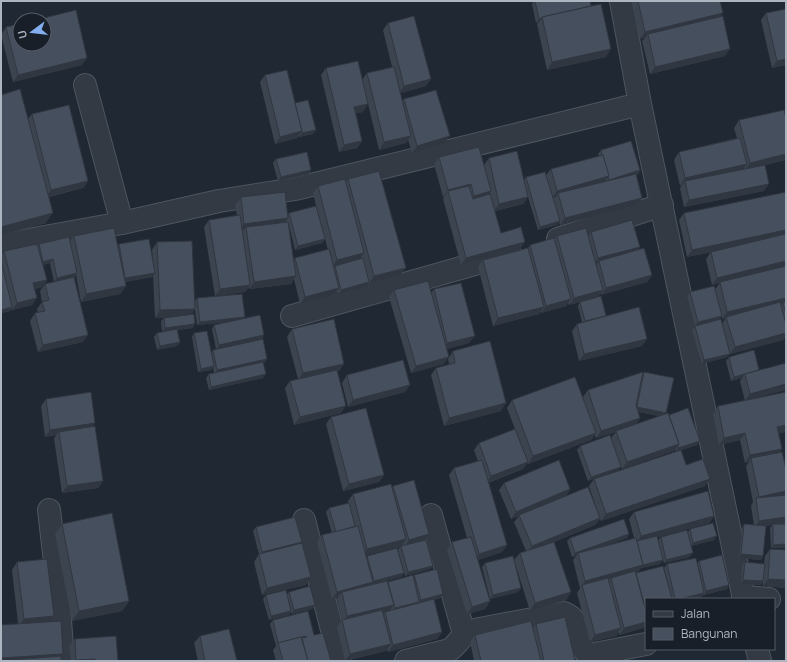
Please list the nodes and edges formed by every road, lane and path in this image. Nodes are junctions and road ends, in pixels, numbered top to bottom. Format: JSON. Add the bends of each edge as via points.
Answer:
{"nodes":[{"id":1,"x":620,"y":1,"type":"edge"},
{"id":2,"x":85,"y":85,"type":"dead end"},
{"id":3,"x":640,"y":104,"type":"junction"},
{"id":4,"x":662,"y":205,"type":"junction"},
{"id":5,"x":122,"y":223,"type":"junction"},
{"id":6,"x":1,"y":245,"type":"edge"},
{"id":7,"x":292,"y":316,"type":"dead end"},
{"id":8,"x":49,"y":510,"type":"dead end"},
{"id":9,"x":431,"y":515,"type":"dead end"},
{"id":10,"x":304,"y":520,"type":"dead end"},
{"id":11,"x":743,"y":598,"type":"edge"},
{"id":12,"x":775,"y":599,"type":"edge"},
{"id":13,"x":786,"y":600,"type":"edge"},
{"id":14,"x":464,"y":634,"type":"junction"},
{"id":15,"x":645,"y":644,"type":"edge"},
{"id":16,"x":757,"y":650,"type":"edge"},
{"id":17,"x":63,"y":661,"type":"edge"},
{"id":18,"x":340,"y":661,"type":"edge"},
{"id":19,"x":406,"y":661,"type":"edge"},
{"id":20,"x":760,"y":661,"type":"edge"}],
"edges":[{"from":1,"to":3,"type":"street"},
{"from":2,"to":5,"type":"street"},
{"from":3,"to":4,"type":"street"},
{"from":3,"to":5,"type":"street","via":[[295,189],[219,201]]},
{"from":4,"to":7,"type":"street","via":[[536,246]]},
{"from":4,"to":11,"type":"street"},
{"from":5,"to":6,"type":"street"},
{"from":8,"to":17,"type":"street"},
{"from":9,"to":14,"type":"street"},
{"from":10,"to":18,"type":"street"},
{"from":12,"to":13,"type":"street"},
{"from":14,"to":15,"type":"street","via":[[564,614],[576,622],[582,648],[590,655]]},
{"from":14,"to":19,"type":"street","via":[[450,650]]},
{"from":16,"to":20,"type":"street"}]}
